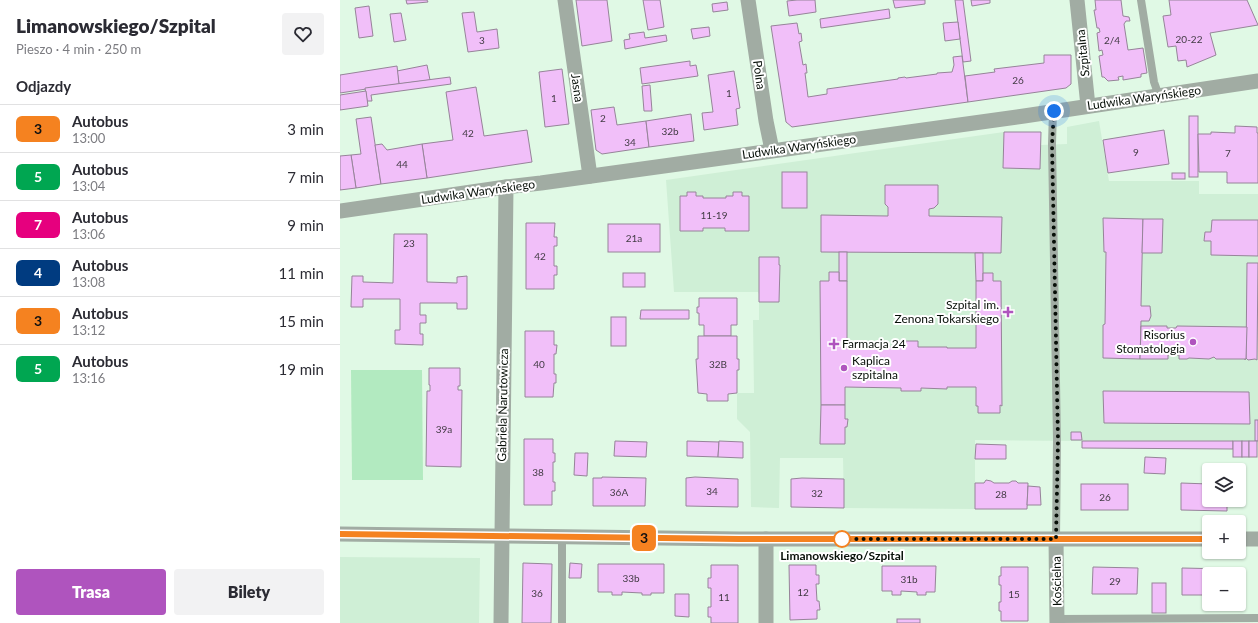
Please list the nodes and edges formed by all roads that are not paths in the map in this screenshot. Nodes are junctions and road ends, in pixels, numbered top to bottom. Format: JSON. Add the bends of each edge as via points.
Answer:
{"nodes":[{"id":1,"x":565,"y":0,"type":"edge"},
{"id":2,"x":748,"y":0,"type":"edge"},
{"id":3,"x":1077,"y":0,"type":"edge"},
{"id":4,"x":1141,"y":0,"type":"edge"},
{"id":5,"x":1258,"y":81,"type":"edge"},
{"id":6,"x":1159,"y":96,"type":"junction"},
{"id":7,"x":1088,"y":106,"type":"junction"},
{"id":8,"x":1054,"y":111,"type":"junction"},
{"id":9,"x":772,"y":150,"type":"junction"},
{"id":10,"x":590,"y":176,"type":"junction"},
{"id":11,"x":506,"y":187,"type":"junction"},
{"id":12,"x":340,"y":211,"type":"edge"},
{"id":13,"x":340,"y":534,"type":"edge"},
{"id":14,"x":501,"y":537,"type":"junction"},
{"id":15,"x":562,"y":537,"type":"junction"},
{"id":16,"x":766,"y":539,"type":"junction"},
{"id":17,"x":1056,"y":539,"type":"junction"},
{"id":18,"x":1202,"y":539,"type":"edge"},
{"id":19,"x":1246,"y":539,"type":"edge"},
{"id":20,"x":1258,"y":539,"type":"edge"},
{"id":21,"x":1258,"y":618,"type":"edge"},
{"id":22,"x":1058,"y":621,"type":"edge"},
{"id":23,"x":501,"y":623,"type":"edge"},
{"id":24,"x":562,"y":623,"type":"edge"},
{"id":25,"x":766,"y":623,"type":"edge"}],
"edges":[{"from":1,"to":10,"type":"street","name":"Jasna"},
{"from":2,"to":9,"type":"street","name":"Polna"},
{"from":3,"to":7,"type":"street","name":"Szpitalna"},
{"from":4,"to":6,"type":"lane","via":[[1154,82]]},
{"from":5,"to":6,"type":"street","name":"Ludwika Waryńskiego"},
{"from":6,"to":7,"type":"street","name":"Ludwika Waryńskiego"},
{"from":7,"to":8,"type":"street","name":"Ludwika Waryńskiego"},
{"from":8,"to":9,"type":"street","name":"Ludwika Waryńskiego"},
{"from":8,"to":17,"type":"lane","via":[[1052,144],[1058,440]]},
{"from":9,"to":10,"type":"street","name":"Ludwika Waryńskiego"},
{"from":10,"to":11,"type":"street","name":"Ludwika Waryńskiego"},
{"from":11,"to":12,"type":"street","name":"Ludwika Waryńskiego"},
{"from":11,"to":14,"type":"street","name":"Gabriela Narutowicza"},
{"from":13,"to":14,"type":"street"},
{"from":14,"to":15,"type":"street"},
{"from":14,"to":23,"type":"street","name":"Gabriela Narutowicza"},
{"from":15,"to":16,"type":"street"},
{"from":15,"to":24,"type":"lane"},
{"from":16,"to":17,"type":"street"},
{"from":16,"to":25,"type":"street"},
{"from":17,"to":18,"type":"street"},
{"from":17,"to":22,"type":"street","name":"Kościelna"},
{"from":19,"to":20,"type":"street"},
{"from":21,"to":22,"type":"lane"}]}
